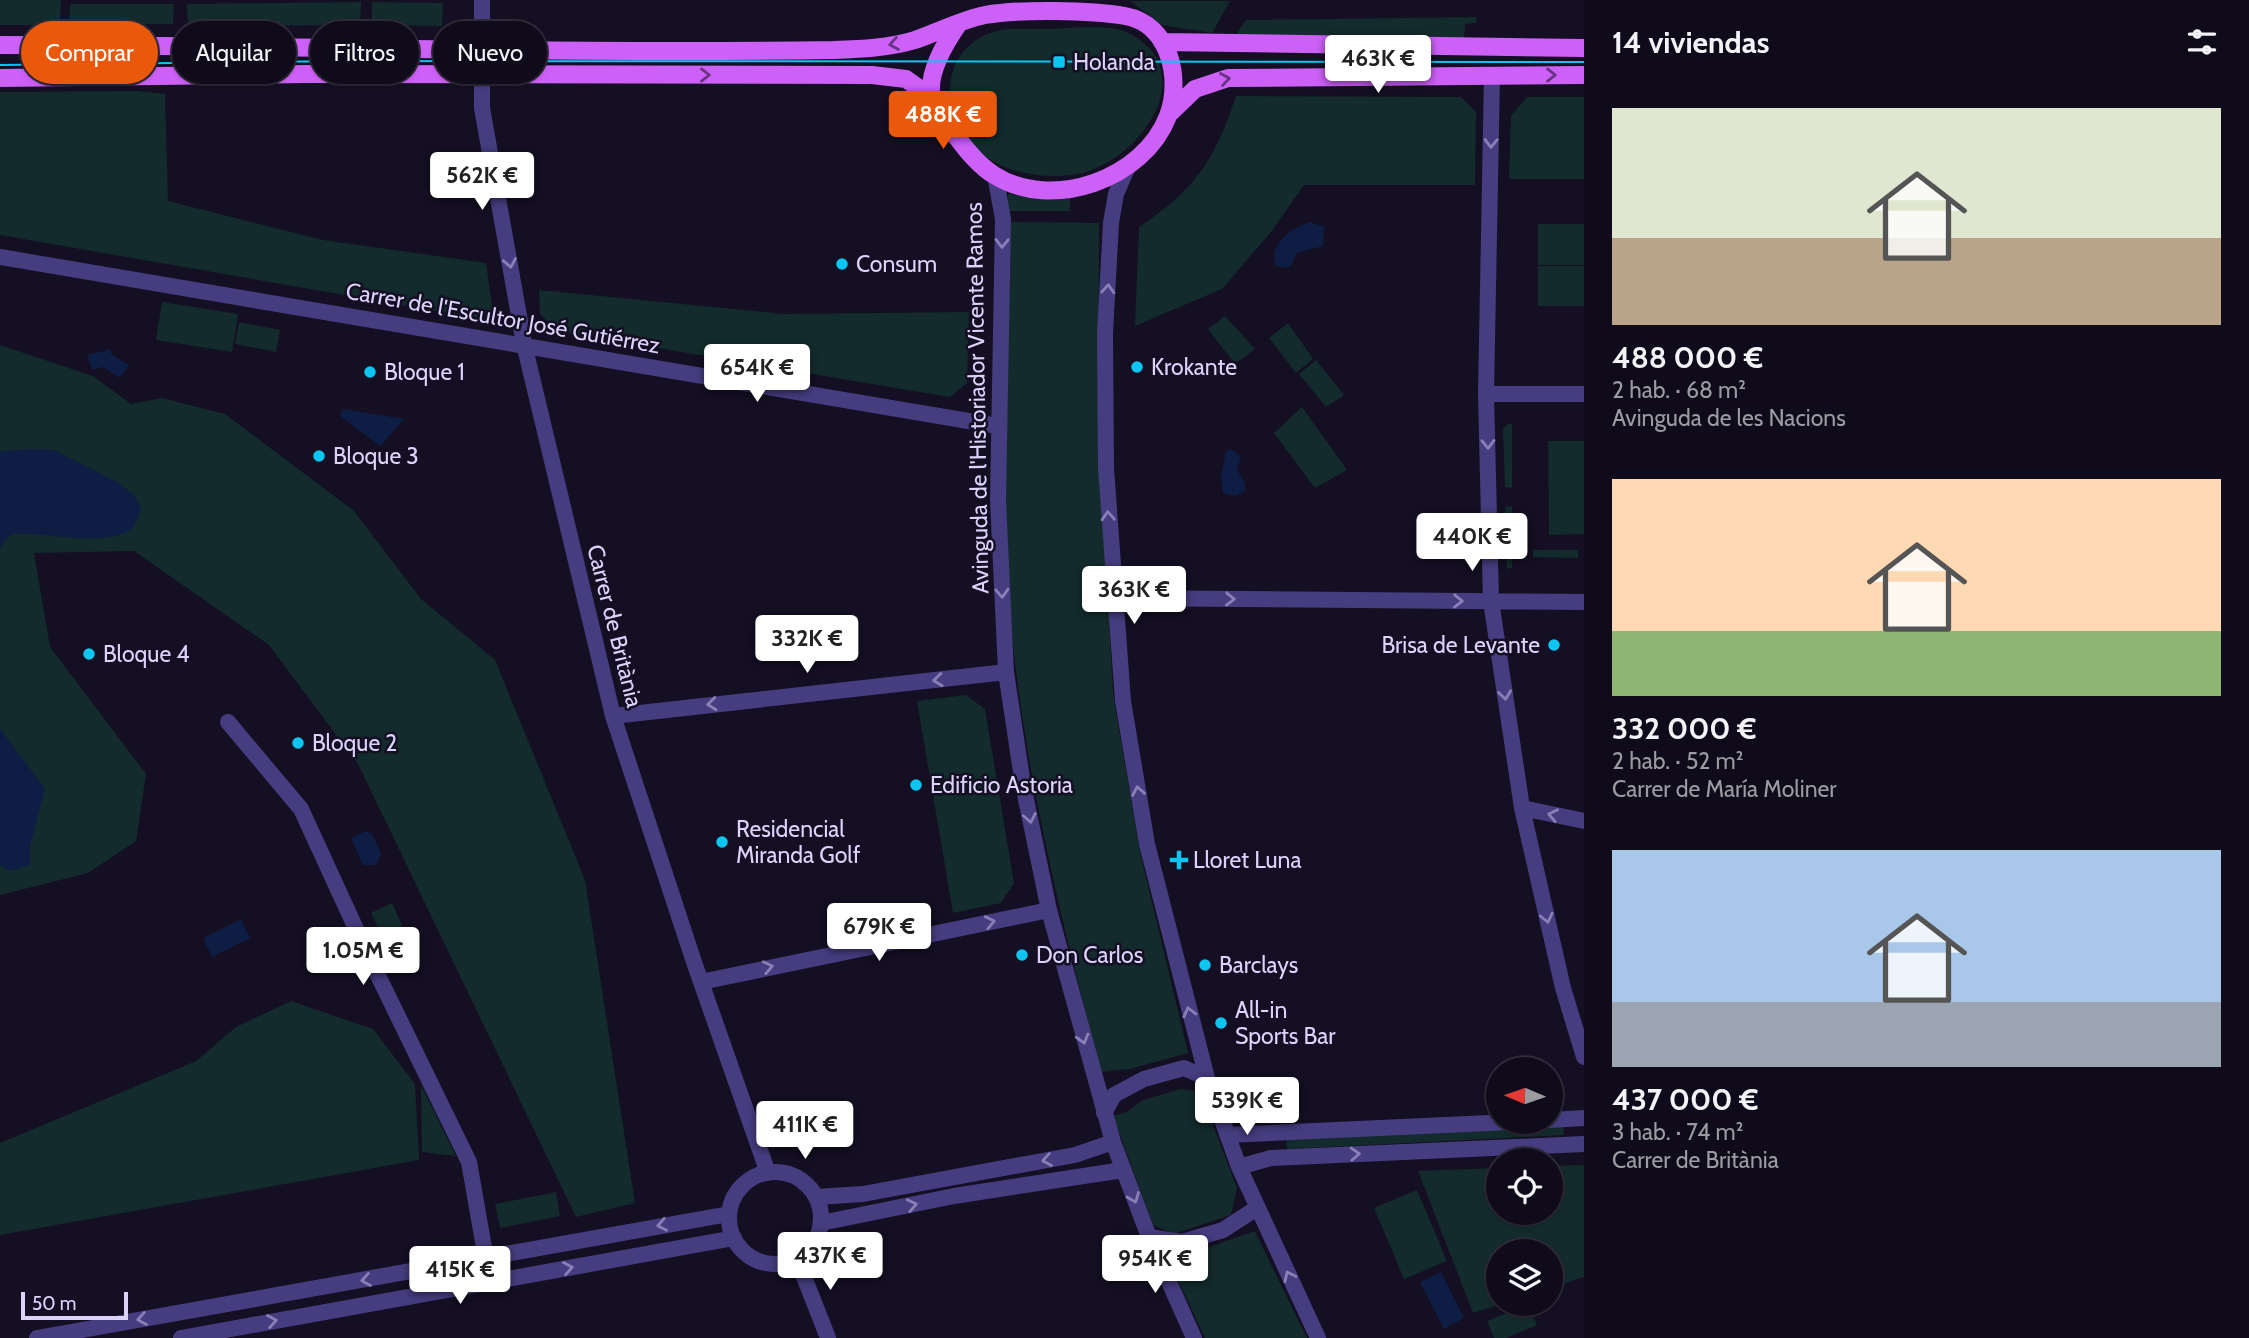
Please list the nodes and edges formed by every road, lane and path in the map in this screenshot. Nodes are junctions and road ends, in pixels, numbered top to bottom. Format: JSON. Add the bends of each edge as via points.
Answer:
{"nodes":[{"id":1,"x":482,"y":0,"type":"edge"},
{"id":2,"x":1056,"y":6,"type":"edge"},
{"id":3,"x":482,"y":21,"type":"edge"},
{"id":4,"x":959,"y":23,"type":"junction"},
{"id":5,"x":1162,"y":42,"type":"junction"},
{"id":6,"x":0,"y":45,"type":"edge"},
{"id":7,"x":1584,"y":48,"type":"edge"},
{"id":8,"x":433,"y":50,"type":"edge"},
{"id":9,"x":547,"y":50,"type":"edge"},
{"id":10,"x":433,"y":75,"type":"edge"},
{"id":11,"x":547,"y":75,"type":"edge"},
{"id":12,"x":1492,"y":75,"type":"junction"},
{"id":13,"x":1584,"y":75,"type":"edge"},
{"id":14,"x":0,"y":78,"type":"edge"},
{"id":15,"x":481,"y":84,"type":"edge"},
{"id":16,"x":931,"y":97,"type":"junction"},
{"id":17,"x":1169,"y":114,"type":"junction"},
{"id":18,"x":1128,"y":166,"type":"junction"},
{"id":19,"x":995,"y":175,"type":"junction"},
{"id":20,"x":0,"y":257,"type":"edge"},
{"id":21,"x":523,"y":344,"type":"junction"},
{"id":22,"x":1486,"y":394,"type":"junction"},
{"id":23,"x":1584,"y":394,"type":"edge"},
{"id":24,"x":998,"y":426,"type":"junction"},
{"id":25,"x":1113,"y":597,"type":"junction"},
{"id":26,"x":1491,"y":601,"type":"junction"},
{"id":27,"x":1584,"y":602,"type":"edge"},
{"id":28,"x":1006,"y":672,"type":"junction"},
{"id":29,"x":613,"y":716,"type":"junction"},
{"id":30,"x":228,"y":722,"type":"dead end"},
{"id":31,"x":1522,"y":808,"type":"junction"},
{"id":32,"x":1584,"y":821,"type":"edge"},
{"id":33,"x":1049,"y":910,"type":"junction"},
{"id":34,"x":701,"y":982,"type":"junction"},
{"id":35,"x":1584,"y":1057,"type":"edge"},
{"id":36,"x":1207,"y":1078,"type":"junction"},
{"id":37,"x":1104,"y":1113,"type":"junction"},
{"id":38,"x":1584,"y":1118,"type":"edge"},
{"id":39,"x":1563,"y":1119,"type":"edge"},
{"id":40,"x":1486,"y":1123,"type":"edge"},
{"id":41,"x":1227,"y":1135,"type":"junction"},
{"id":42,"x":1113,"y":1142,"type":"junction"},
{"id":43,"x":1584,"y":1144,"type":"edge"},
{"id":44,"x":1239,"y":1167,"type":"junction"},
{"id":45,"x":1123,"y":1170,"type":"junction"},
{"id":46,"x":768,"y":1172,"type":"junction"},
{"id":47,"x":816,"y":1197,"type":"junction"},
{"id":48,"x":1257,"y":1208,"type":"junction"},
{"id":49,"x":729,"y":1214,"type":"junction"},
{"id":50,"x":821,"y":1223,"type":"junction"},
{"id":51,"x":1149,"y":1237,"type":"junction"},
{"id":52,"x":734,"y":1238,"type":"junction"},
{"id":53,"x":486,"y":1259,"type":"junction"},
{"id":54,"x":797,"y":1259,"type":"junction"},
{"id":55,"x":37,"y":1338,"type":"edge"},
{"id":56,"x":181,"y":1338,"type":"edge"},
{"id":57,"x":828,"y":1338,"type":"edge"},
{"id":58,"x":1194,"y":1338,"type":"edge"},
{"id":59,"x":1318,"y":1338,"type":"edge"}],
"edges":[{"from":1,"to":3,"type":"street","name":"Carrer de Britània"},
{"from":2,"to":4,"type":"main road"},
{"from":2,"to":5,"type":"main road","via":[[1129,16]]},
{"from":4,"to":9,"type":"main road","one_way":true,"via":[[911,41],[872,48]]},
{"from":4,"to":16,"type":"main road","via":[[944,46]]},
{"from":5,"to":7,"type":"main road"},
{"from":5,"to":17,"type":"main road","via":[[1175,71]]},
{"from":6,"to":8,"type":"main road"},
{"from":10,"to":14,"type":"main road"},
{"from":11,"to":16,"type":"main road","one_way":true,"via":[[872,75],[906,79]]},
{"from":12,"to":13,"type":"main road","one_way":true},
{"from":17,"to":12,"type":"main road","one_way":true,"via":[[1195,89],[1228,78]]},
{"from":12,"to":22,"type":"street","one_way":true},
{"from":15,"to":21,"type":"street","name":"Carrer de Britània","one_way":true},
{"from":16,"to":19,"type":"main road","via":[[947,126]]},
{"from":17,"to":18,"type":"main road","via":[[1153,142]]},
{"from":18,"to":19,"type":"main road","via":[[1099,181],[1063,190],[1033,189]]},
{"from":25,"to":18,"type":"street","one_way":true,"via":[[1105,334],[1111,223]]},
{"from":19,"to":24,"type":"street","name":"Avinguda de l'Historiador Vicente Ramos","one_way":true,"via":[[1003,219]]},
{"from":20,"to":21,"type":"street","name":"Carrer de l'Escultor José Gutiérrez"},
{"from":21,"to":24,"type":"street","name":"Carrer de l'Escultor José Gutiérrez"},
{"from":21,"to":29,"type":"street","name":"Carrer de Britània"},
{"from":22,"to":23,"type":"street"},
{"from":22,"to":26,"type":"street","one_way":true},
{"from":24,"to":28,"type":"street","name":"Avinguda de l'Historiador Vicente Ramos","one_way":true},
{"from":25,"to":26,"type":"street","one_way":true},
{"from":36,"to":25,"type":"street","one_way":true,"via":[[1147,844],[1123,701]]},
{"from":26,"to":27,"type":"street"},
{"from":26,"to":31,"type":"street","one_way":true},
{"from":28,"to":29,"type":"street","one_way":true},
{"from":28,"to":33,"type":"street","name":"Avinguda de l'Historiador Vicente Ramos","one_way":true},
{"from":29,"to":34,"type":"street","name":"Carrer de Britània"},
{"from":30,"to":53,"type":"street","via":[[302,809],[469,1161]]},
{"from":32,"to":31,"type":"street","one_way":true},
{"from":31,"to":35,"type":"street","one_way":true,"via":[[1563,988]]},
{"from":34,"to":33,"type":"street","one_way":true},
{"from":33,"to":37,"type":"street","name":"Avinguda de l'Historiador Vicente Ramos","one_way":true},
{"from":34,"to":46,"type":"street","name":"Carrer de Britània"},
{"from":36,"to":37,"type":"street","via":[[1184,1068],[1144,1079],[1114,1095]]},
{"from":36,"to":41,"type":"street"},
{"from":37,"to":42,"type":"street","name":"Avinguda de l'Historiador Vicente Ramos"},
{"from":38,"to":39,"type":"street"},
{"from":40,"to":41,"type":"street"},
{"from":41,"to":44,"type":"street"},
{"from":42,"to":45,"type":"street","name":"Avinguda de l'Historiador Vicente Ramos"},
{"from":42,"to":47,"type":"street","one_way":true,"via":[[1075,1155],[863,1194]]},
{"from":44,"to":43,"type":"street","one_way":true,"via":[[1271,1158]]},
{"from":44,"to":48,"type":"street"},
{"from":50,"to":45,"type":"street","one_way":true,"via":[[954,1196]]},
{"from":45,"to":51,"type":"street","name":"Avinguda de l'Historiador Vicente Ramos","one_way":true},
{"from":46,"to":47,"type":"street","via":[[796,1177]]},
{"from":46,"to":49,"type":"street","via":[[742,1186]]},
{"from":47,"to":50,"type":"street"},
{"from":48,"to":51,"type":"street","via":[[1223,1230],[1182,1242]]},
{"from":59,"to":48,"type":"street","one_way":true},
{"from":49,"to":52,"type":"street"},
{"from":49,"to":53,"type":"street","one_way":true},
{"from":50,"to":54,"type":"street","via":[[809,1250]]},
{"from":51,"to":58,"type":"street","name":"Avinguda de l'Historiador Vicente Ramos"},
{"from":52,"to":54,"type":"street","via":[[742,1251],[768,1264]]},
{"from":56,"to":52,"type":"street","one_way":true},
{"from":53,"to":55,"type":"street","one_way":true},
{"from":54,"to":57,"type":"street"}]}
